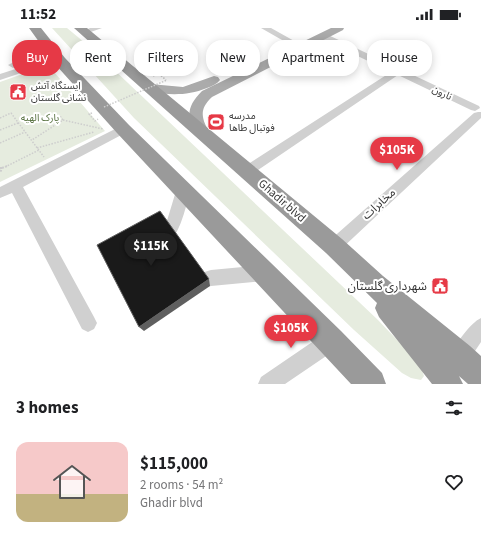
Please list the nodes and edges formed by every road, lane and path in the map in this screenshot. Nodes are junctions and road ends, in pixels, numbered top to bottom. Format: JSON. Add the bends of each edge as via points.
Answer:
{"nodes":[{"id":1,"x":35,"y":28,"type":"edge"},
{"id":2,"x":265,"y":28,"type":"edge"},
{"id":3,"x":339,"y":28,"type":"edge"},
{"id":4,"x":88,"y":29,"type":"edge"},
{"id":5,"x":322,"y":32,"type":"edge"},
{"id":6,"x":44,"y":40,"type":"edge"},
{"id":7,"x":288,"y":40,"type":"edge"},
{"id":8,"x":298,"y":40,"type":"edge"},
{"id":9,"x":268,"y":54,"type":"edge"},
{"id":10,"x":367,"y":55,"type":"edge"},
{"id":11,"x":62,"y":64,"type":"edge"},
{"id":12,"x":12,"y":65,"type":"edge"},
{"id":13,"x":0,"y":69,"type":"edge"},
{"id":14,"x":12,"y":73,"type":"edge"},
{"id":15,"x":390,"y":76,"type":"edge"},
{"id":16,"x":408,"y":76,"type":"edge"},
{"id":17,"x":0,"y":77,"type":"edge"},
{"id":18,"x":159,"y":81,"type":"junction"},
{"id":19,"x":479,"y":111,"type":"edge"},
{"id":20,"x":96,"y":114,"type":"junction"},
{"id":21,"x":0,"y":118,"type":"edge"},
{"id":22,"x":28,"y":118,"type":"dead end"},
{"id":23,"x":63,"y":120,"type":"junction"},
{"id":24,"x":18,"y":123,"type":"junction"},
{"id":25,"x":0,"y":130,"type":"edge"},
{"id":26,"x":113,"y":131,"type":"junction"},
{"id":27,"x":25,"y":132,"type":"junction"},
{"id":28,"x":203,"y":134,"type":"junction"},
{"id":29,"x":32,"y":140,"type":"junction"},
{"id":30,"x":0,"y":143,"type":"edge"},
{"id":31,"x":38,"y":149,"type":"junction"},
{"id":32,"x":44,"y":156,"type":"dead end"},
{"id":33,"x":1,"y":168,"type":"edge"},
{"id":34,"x":247,"y":171,"type":"junction"},
{"id":35,"x":0,"y":173,"type":"edge"},
{"id":36,"x":15,"y":185,"type":"junction"},
{"id":37,"x":183,"y":191,"type":"junction"},
{"id":38,"x":0,"y":193,"type":"edge"},
{"id":39,"x":334,"y":246,"type":"junction"},
{"id":40,"x":158,"y":253,"type":"edge"},
{"id":41,"x":264,"y":273,"type":"junction"},
{"id":42,"x":180,"y":281,"type":"edge"},
{"id":43,"x":374,"y":284,"type":"junction"},
{"id":44,"x":88,"y":323,"type":"dead end"},
{"id":45,"x":481,"y":328,"type":"edge"},
{"id":46,"x":331,"y":341,"type":"junction"},
{"id":47,"x":460,"y":356,"type":"junction"},
{"id":48,"x":481,"y":376,"type":"edge"},
{"id":49,"x":268,"y":384,"type":"edge"},
{"id":50,"x":371,"y":384,"type":"edge"},
{"id":51,"x":448,"y":384,"type":"edge"}],
"edges":[{"from":1,"to":6,"type":"highway"},
{"from":2,"to":7,"type":"street"},
{"from":3,"to":5,"type":"main road"},
{"from":4,"to":18,"type":"highway","name":"Ghadir blvd"},
{"from":5,"to":8,"type":"main road"},
{"from":5,"to":10,"type":"street","name":"نارون"},
{"from":5,"to":28,"type":"main road","via":[[207,94],[195,108],[197,123]]},
{"from":9,"to":18,"type":"main road","via":[[194,89],[178,92]]},
{"from":11,"to":20,"type":"highway"},
{"from":12,"to":13,"type":"street"},
{"from":14,"to":17,"type":"street"},
{"from":15,"to":34,"type":"street"},
{"from":16,"to":19,"type":"street","name":"نارون"},
{"from":18,"to":20,"type":"path","bridge":true},
{"from":18,"to":28,"type":"highway","name":"Ghadir blvd"},
{"from":19,"to":39,"type":"street","name":"مخابرات"},
{"from":20,"to":26,"type":"highway"},
{"from":21,"to":24,"type":"path","via":[[11,114]]},
{"from":22,"to":23,"type":"path","via":[[40,120],[60,116]]},
{"from":23,"to":26,"type":"path"},
{"from":23,"to":29,"type":"path"},
{"from":24,"to":25,"type":"path"},
{"from":24,"to":27,"type":"path"},
{"from":26,"to":31,"type":"path"},
{"from":26,"to":36,"type":"street"},
{"from":26,"to":37,"type":"highway"},
{"from":27,"to":29,"type":"path"},
{"from":27,"to":30,"type":"path"},
{"from":28,"to":34,"type":"highway","name":"Ghadir blvd"},
{"from":29,"to":31,"type":"path"},
{"from":31,"to":32,"type":"path"},
{"from":31,"to":33,"type":"path"},
{"from":33,"to":35,"type":"path"},
{"from":34,"to":39,"type":"highway","name":"Ghadir blvd"},
{"from":36,"to":38,"type":"street"},
{"from":36,"to":44,"type":"street"},
{"from":37,"to":40,"type":"street","via":[[172,226],[153,247]]},
{"from":37,"to":41,"type":"highway"},
{"from":39,"to":43,"type":"highway","name":"Ghadir blvd"},
{"from":41,"to":42,"type":"street","via":[[211,278],[184,286]]},
{"from":41,"to":46,"type":"highway"},
{"from":43,"to":47,"type":"highway","name":"Ghadir blvd"},
{"from":43,"to":51,"type":"highway","via":[[386,306]]},
{"from":45,"to":47,"type":"street"},
{"from":46,"to":49,"type":"street"},
{"from":46,"to":50,"type":"highway"},
{"from":47,"to":48,"type":"highway","name":"Ghadir blvd"}]}
